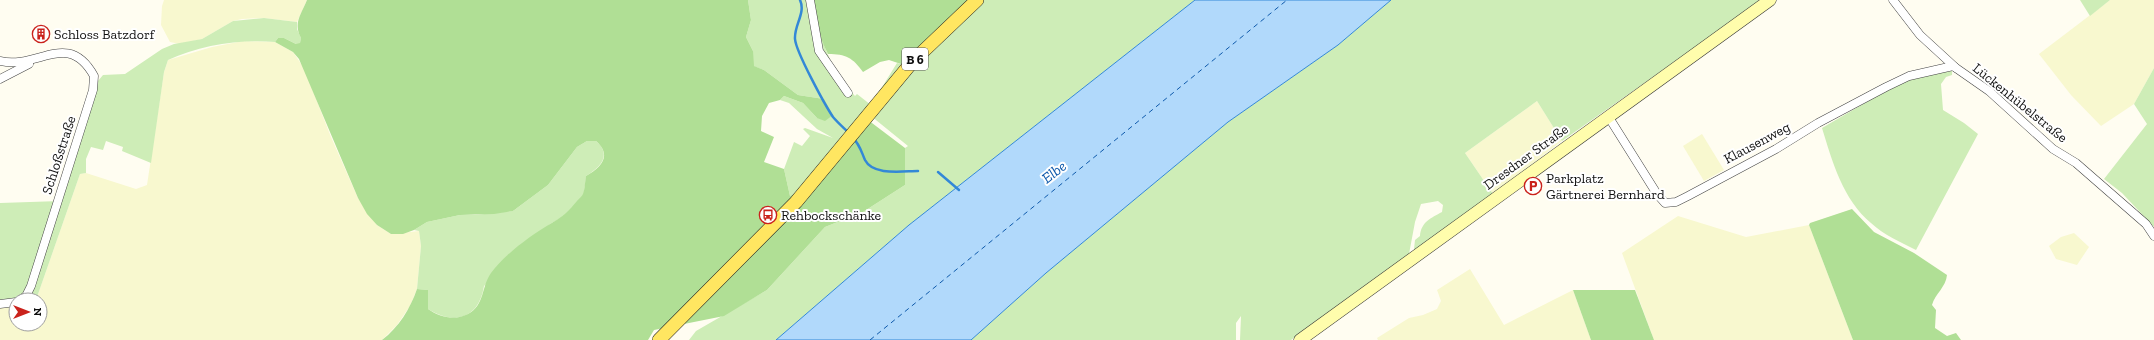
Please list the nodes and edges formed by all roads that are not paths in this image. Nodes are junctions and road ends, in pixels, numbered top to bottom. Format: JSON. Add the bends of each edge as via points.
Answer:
{"nodes":[{"id":1,"x":810,"y":0,"type":"edge"},
{"id":2,"x":977,"y":0,"type":"edge"},
{"id":3,"x":1770,"y":0,"type":"edge"},
{"id":4,"x":1893,"y":0,"type":"edge"},
{"id":5,"x":38,"y":58,"type":"junction"},
{"id":6,"x":0,"y":61,"type":"edge"},
{"id":7,"x":1956,"y":68,"type":"junction"},
{"id":8,"x":0,"y":79,"type":"edge"},
{"id":9,"x":848,"y":93,"type":"dead end"},
{"id":10,"x":1608,"y":116,"type":"junction"},
{"id":11,"x":2154,"y":236,"type":"edge"},
{"id":12,"x":28,"y":292,"type":"edge"},
{"id":13,"x":659,"y":340,"type":"edge"},
{"id":14,"x":1300,"y":340,"type":"edge"}],
"edges":[{"from":1,"to":9,"type":"street","via":[[820,51]]},
{"from":2,"to":13,"type":"main road","number":"B 6","via":[[913,61],[796,202]]},
{"from":3,"to":10,"type":"main road","name":"Dresdner Straße"},
{"from":4,"to":7,"type":"street","name":"Lückenhübelstraße","via":[[1920,35]]},
{"from":5,"to":6,"type":"street","name":"Schloßstraße"},
{"from":5,"to":8,"type":"street"},
{"from":5,"to":12,"type":"street","name":"Schloßstraße","via":[[64,53],[75,55],[91,71],[94,84]]},
{"from":7,"to":10,"type":"street","name":"Klausenweg","via":[[1953,66],[1909,76],[1886,86],[1776,149],[1669,204],[1657,194]]},
{"from":7,"to":11,"type":"street","name":"Lückenhübelstraße","via":[[1989,91],[2054,149],[2076,162],[2146,224]]},
{"from":10,"to":14,"type":"main road","name":"Dresdner Straße"}]}
